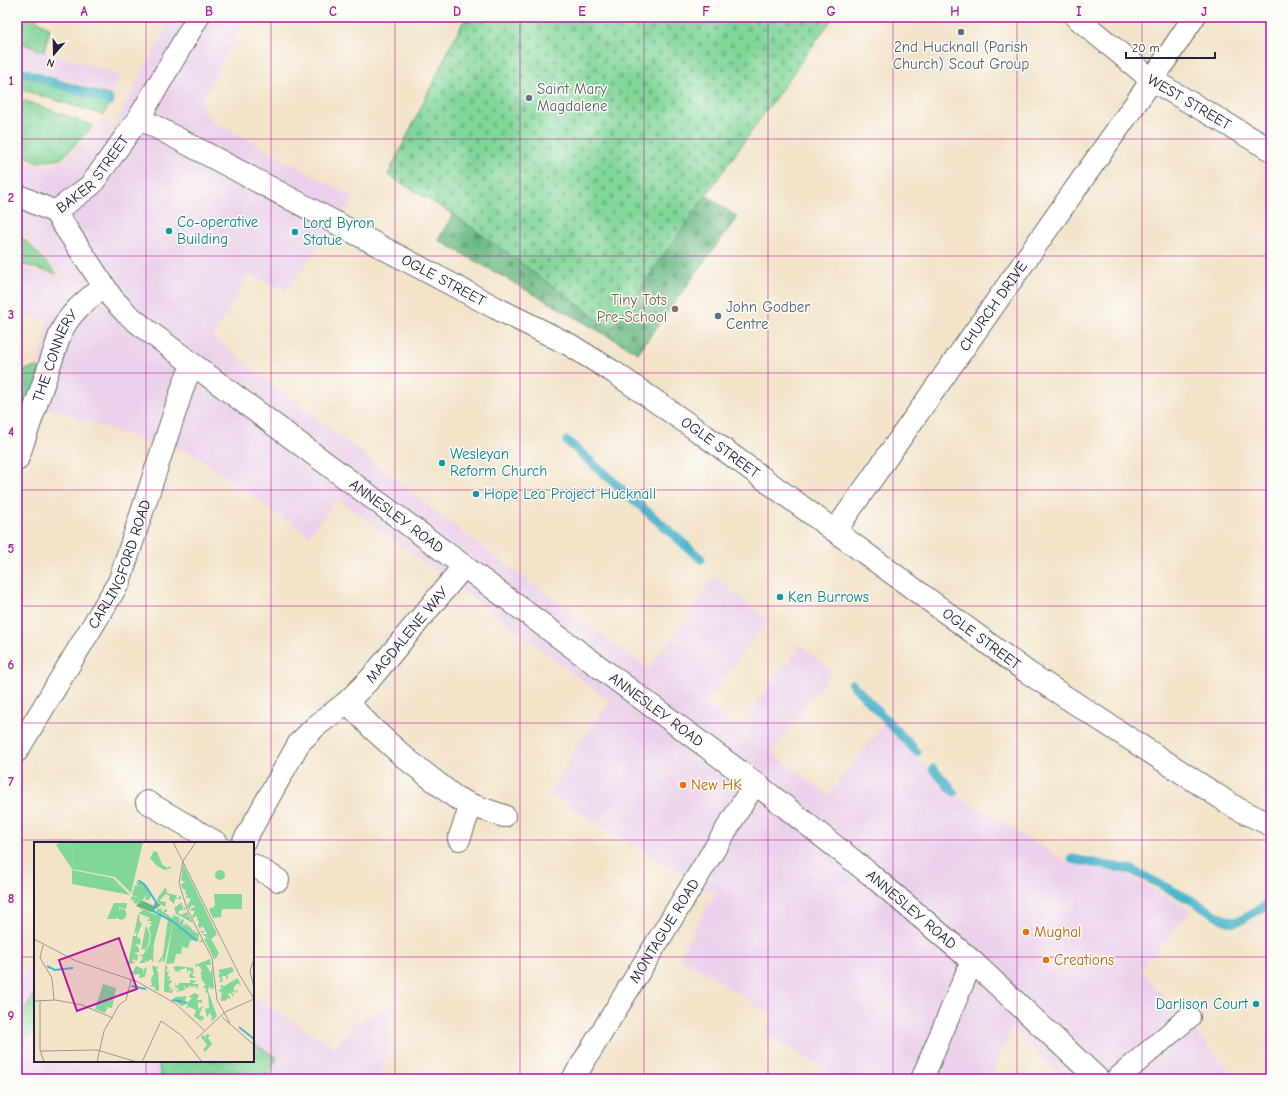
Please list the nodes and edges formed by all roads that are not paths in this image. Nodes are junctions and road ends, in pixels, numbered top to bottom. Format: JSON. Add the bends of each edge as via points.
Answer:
{"nodes":[{"id":1,"x":198,"y":17,"type":"edge"},
{"id":2,"x":1076,"y":17,"type":"edge"},
{"id":3,"x":1194,"y":17,"type":"edge"},
{"id":4,"x":1152,"y":80,"type":"junction"},
{"id":5,"x":140,"y":118,"type":"junction"},
{"id":6,"x":1271,"y":150,"type":"edge"},
{"id":7,"x":17,"y":195,"type":"edge"},
{"id":8,"x":55,"y":212,"type":"junction"},
{"id":9,"x":104,"y":286,"type":"junction"},
{"id":10,"x":194,"y":365,"type":"junction"},
{"id":11,"x":17,"y":460,"type":"edge"},
{"id":12,"x":834,"y":531,"type":"junction"},
{"id":13,"x":464,"y":566,"type":"junction"},
{"id":14,"x":348,"y":702,"type":"junction"},
{"id":15,"x":17,"y":751,"type":"edge"},
{"id":16,"x":755,"y":783,"type":"junction"},
{"id":17,"x":147,"y":802,"type":"dead end"},
{"id":18,"x":471,"y":805,"type":"junction"},
{"id":19,"x":504,"y":816,"type":"dead end"},
{"id":20,"x":1271,"y":825,"type":"edge"},
{"id":21,"x":459,"y":839,"type":"dead end"},
{"id":22,"x":214,"y":842,"type":"edge"},
{"id":23,"x":244,"y":842,"type":"edge"},
{"id":24,"x":254,"y":866,"type":"edge"},
{"id":25,"x":278,"y":880,"type":"dead end"},
{"id":26,"x":972,"y":961,"type":"junction"},
{"id":27,"x":1189,"y":1017,"type":"dead end"},
{"id":28,"x":573,"y":1079,"type":"edge"},
{"id":29,"x":922,"y":1079,"type":"edge"},
{"id":30,"x":1098,"y":1079,"type":"edge"},
{"id":31,"x":1117,"y":1079,"type":"edge"}],
"edges":[{"from":1,"to":5,"type":"street","name":"BAKER STREET"},
{"from":2,"to":4,"type":"street","name":"WEST STREET"},
{"from":3,"to":4,"type":"street","name":"CHURCH DRIVE"},
{"from":4,"to":6,"type":"street","name":"WEST STREET"},
{"from":4,"to":12,"type":"street","name":"CHURCH DRIVE"},
{"from":5,"to":8,"type":"street","name":"BAKER STREET","via":[[91,185]]},
{"from":5,"to":12,"type":"street","name":"OGLE STREET","via":[[570,345],[704,435]]},
{"from":7,"to":8,"type":"street"},
{"from":8,"to":9,"type":"street","name":"BAKER STREET"},
{"from":9,"to":10,"type":"street","name":"BAKER STREET","via":[[127,314]]},
{"from":9,"to":11,"type":"street","name":"THE CONNERY","via":[[76,309],[66,322]]},
{"from":10,"to":13,"type":"street","name":"ANNESLEY ROAD"},
{"from":10,"to":15,"type":"street","name":"CARLINGFORD ROAD","via":[[185,381],[119,582]]},
{"from":12,"to":20,"type":"street","name":"OGLE STREET","via":[[1028,672],[1238,809]]},
{"from":13,"to":14,"type":"street","name":"MAGDALENE WAY"},
{"from":13,"to":16,"type":"street","name":"ANNESLEY ROAD"},
{"from":14,"to":18,"type":"street","via":[[404,757],[454,797]]},
{"from":14,"to":23,"type":"street","name":"MAGDALENE WAY","via":[[315,727],[299,743]]},
{"from":16,"to":26,"type":"street","name":"ANNESLEY ROAD","via":[[870,874]]},
{"from":16,"to":28,"type":"street","name":"MONTAGUE ROAD"},
{"from":17,"to":22,"type":"street"},
{"from":18,"to":19,"type":"street"},
{"from":18,"to":21,"type":"street"},
{"from":24,"to":25,"type":"street"},
{"from":26,"to":29,"type":"street"},
{"from":26,"to":30,"type":"street","name":"ANNESLEY ROAD"},
{"from":27,"to":31,"type":"street"}]}
